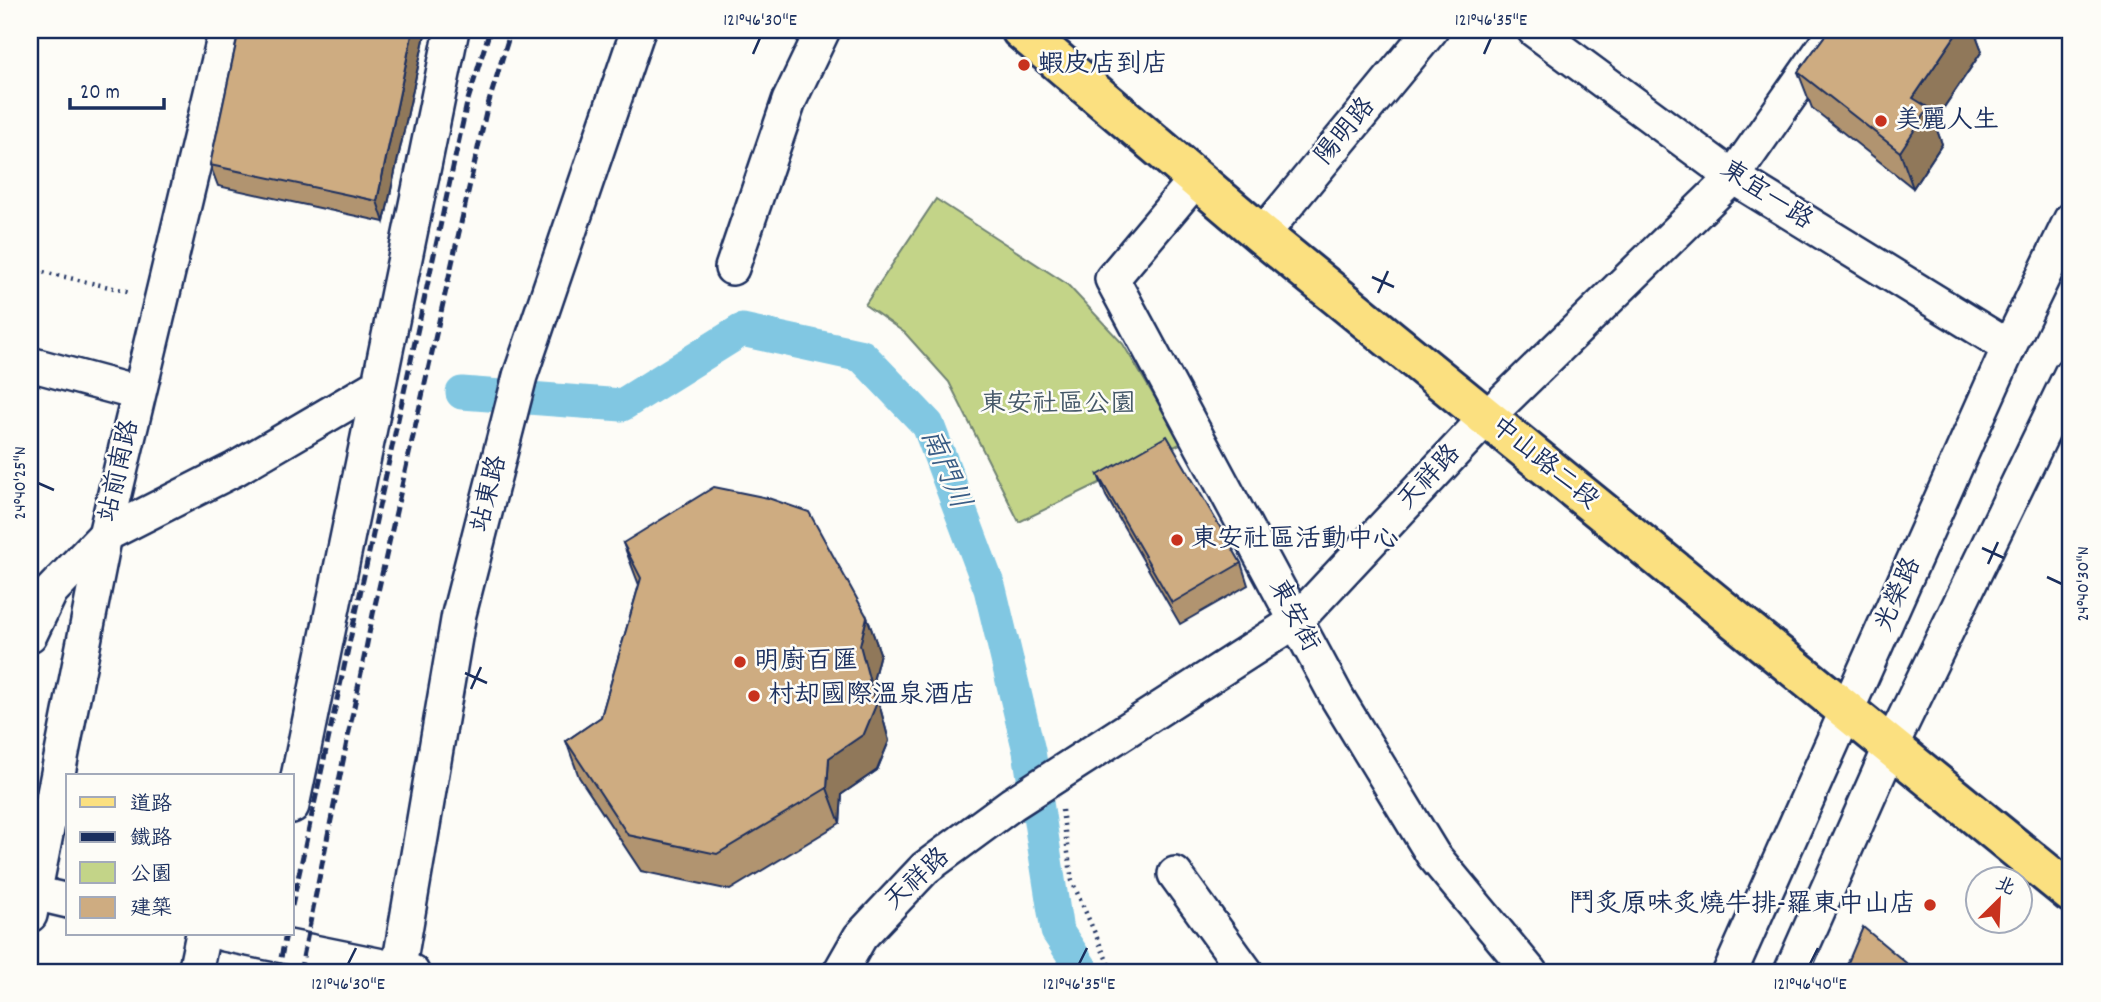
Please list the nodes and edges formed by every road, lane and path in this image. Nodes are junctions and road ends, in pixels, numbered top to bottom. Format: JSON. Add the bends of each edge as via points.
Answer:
{"nodes":[{"id":1,"x":226,"y":30,"type":"edge"},
{"id":2,"x":452,"y":30,"type":"edge"},
{"id":3,"x":638,"y":30,"type":"edge"},
{"id":4,"x":823,"y":30,"type":"edge"},
{"id":5,"x":1021,"y":30,"type":"edge"},
{"id":6,"x":1431,"y":30,"type":"edge"},
{"id":7,"x":1534,"y":30,"type":"edge"},
{"id":8,"x":1836,"y":30,"type":"edge"},
{"id":9,"x":1734,"y":177,"type":"junction"},
{"id":10,"x":1196,"y":179,"type":"junction"},
{"id":11,"x":2071,"y":219,"type":"edge"},
{"id":12,"x":1262,"y":235,"type":"junction"},
{"id":13,"x":732,"y":268,"type":"dead end"},
{"id":14,"x":30,"y":269,"type":"edge"},
{"id":15,"x":160,"y":298,"type":"junction"},
{"id":16,"x":2009,"y":347,"type":"junction"},
{"id":17,"x":30,"y":364,"type":"edge"},
{"id":18,"x":2069,"y":384,"type":"edge"},
{"id":19,"x":377,"y":386,"type":"junction"},
{"id":20,"x":137,"y":393,"type":"junction"},
{"id":21,"x":1486,"y":418,"type":"junction"},
{"id":22,"x":105,"y":535,"type":"junction"},
{"id":23,"x":1296,"y":621,"type":"junction"},
{"id":24,"x":30,"y":635,"type":"edge"},
{"id":25,"x":1849,"y":709,"type":"junction"},
{"id":26,"x":1891,"y":747,"type":"junction"},
{"id":27,"x":1056,"y":774,"type":"junction"},
{"id":28,"x":294,"y":796,"type":"edge"},
{"id":29,"x":1175,"y":874,"type":"dead end"},
{"id":30,"x":2071,"y":893,"type":"edge"},
{"id":31,"x":31,"y":899,"type":"edge"},
{"id":32,"x":66,"y":901,"type":"edge"},
{"id":33,"x":203,"y":936,"type":"edge"},
{"id":34,"x":246,"y":936,"type":"edge"},
{"id":35,"x":266,"y":938,"type":"edge"},
{"id":36,"x":195,"y":972,"type":"edge"},
{"id":37,"x":403,"y":972,"type":"edge"},
{"id":38,"x":840,"y":972,"type":"edge"},
{"id":39,"x":1112,"y":972,"type":"edge"},
{"id":40,"x":1246,"y":972,"type":"edge"},
{"id":41,"x":1530,"y":972,"type":"edge"},
{"id":42,"x":1730,"y":972,"type":"edge"},
{"id":43,"x":1791,"y":972,"type":"edge"}],
"edges":[{"from":1,"to":15,"type":"street","name":"站前南路"},
{"from":2,"to":19,"type":"street"},
{"from":3,"to":37,"type":"street","name":"站東路","via":[[520,376],[459,614]]},
{"from":4,"to":13,"type":"street","via":[[789,101]]},
{"from":5,"to":10,"type":"main road","name":"中山路二段"},
{"from":6,"to":12,"type":"street","name":"陽明路"},
{"from":7,"to":9,"type":"street","name":"東宜一路"},
{"from":8,"to":9,"type":"street","name":"天祥路"},
{"from":9,"to":16,"type":"street","name":"東宜一路"},
{"from":9,"to":21,"type":"street","name":"天祥路"},
{"from":10,"to":12,"type":"main road","name":"中山路二段"},
{"from":10,"to":23,"type":"street","name":"東安街","via":[[1112,279]]},
{"from":11,"to":16,"type":"street","name":"光榮路"},
{"from":12,"to":21,"type":"main road","name":"中山路二段"},
{"from":14,"to":15,"type":"path"},
{"from":15,"to":20,"type":"street","name":"站前南路"},
{"from":16,"to":25,"type":"street","name":"光榮路"},
{"from":17,"to":20,"type":"street"},
{"from":18,"to":26,"type":"street"},
{"from":19,"to":22,"type":"street","via":[[235,469]]},
{"from":19,"to":28,"type":"street"},
{"from":20,"to":22,"type":"street","name":"站前南路"},
{"from":21,"to":23,"type":"street","name":"天祥路"},
{"from":21,"to":25,"type":"main road","name":"中山路二段"},
{"from":22,"to":24,"type":"street","via":[[51,591]]},
{"from":22,"to":31,"type":"street","name":"站前南路"},
{"from":23,"to":27,"type":"street","name":"天祥路"},
{"from":23,"to":41,"type":"street","name":"東安街","via":[[1433,855]]},
{"from":25,"to":26,"type":"main road","name":"中山路二段"},
{"from":25,"to":42,"type":"street","name":"光榮路"},
{"from":26,"to":30,"type":"main road","name":"中山路二段"},
{"from":26,"to":43,"type":"street"},
{"from":27,"to":38,"type":"street","name":"天祥路","via":[[925,868],[860,937]]},
{"from":27,"to":39,"type":"path","via":[[1072,881]]},
{"from":29,"to":40,"type":"street"},
{"from":31,"to":32,"type":"street"},
{"from":33,"to":36,"type":"street"},
{"from":34,"to":35,"type":"street"},
{"from":35,"to":37,"type":"street"}]}
